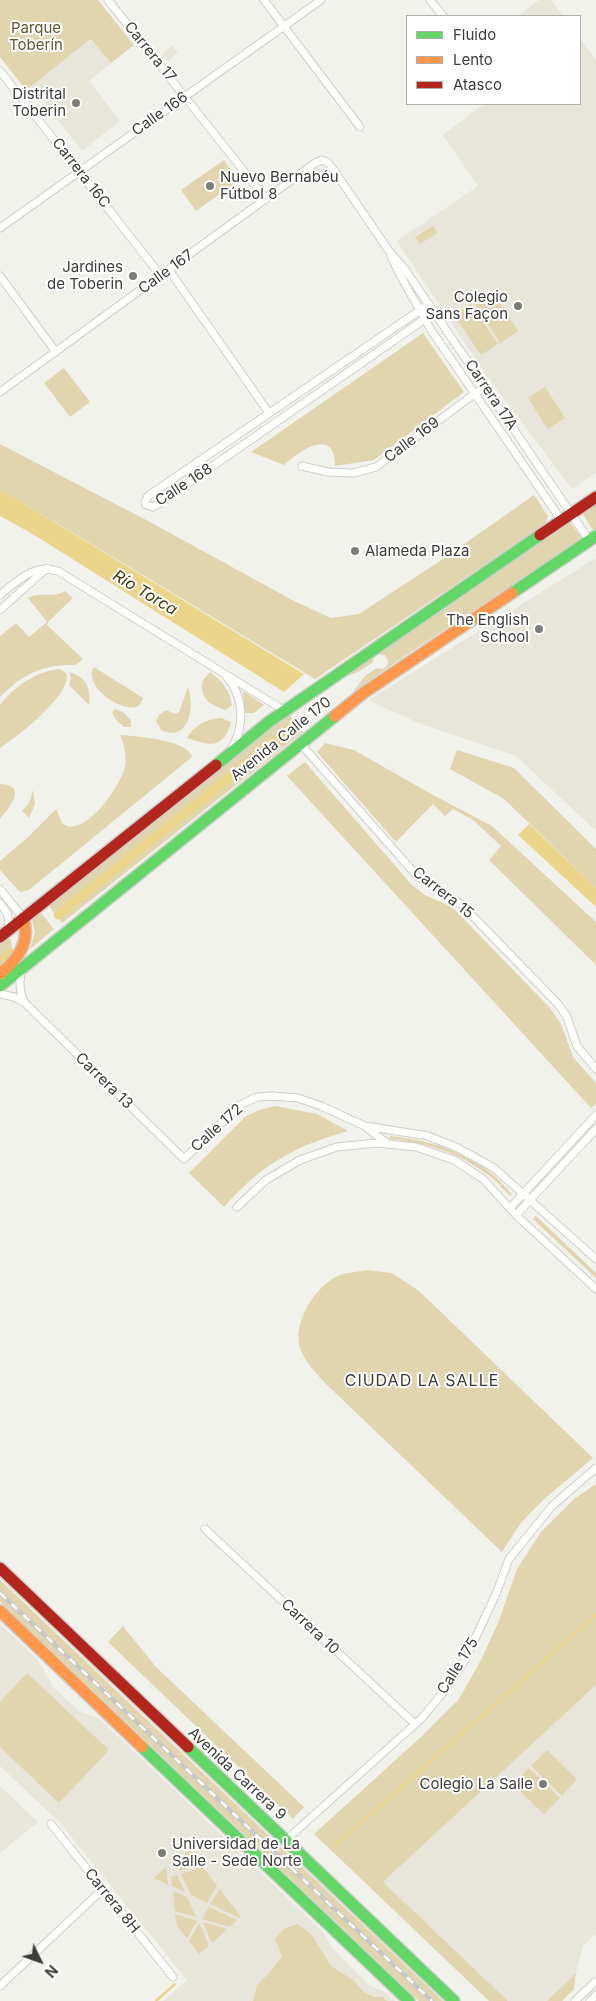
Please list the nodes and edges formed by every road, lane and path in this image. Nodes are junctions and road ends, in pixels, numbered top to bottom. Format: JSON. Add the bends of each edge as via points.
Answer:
{"nodes":[{"id":1,"x":108,"y":0,"type":"edge"},
{"id":2,"x":264,"y":0,"type":"edge"},
{"id":3,"x":321,"y":0,"type":"edge"},
{"id":4,"x":430,"y":0,"type":"edge"},
{"id":5,"x":442,"y":15,"type":"edge"},
{"id":6,"x":284,"y":26,"type":"junction"},
{"id":7,"x":0,"y":71,"type":"edge"},
{"id":8,"x":185,"y":96,"type":"junction"},
{"id":9,"x":360,"y":127,"type":"dead end"},
{"id":10,"x":331,"y":166,"type":"joint"},
{"id":11,"x":80,"y":171,"type":"junction"},
{"id":12,"x":266,"y":199,"type":"junction"},
{"id":13,"x":0,"y":228,"type":"edge"},
{"id":14,"x":389,"y":251,"type":"junction"},
{"id":15,"x":169,"y":270,"type":"junction"},
{"id":16,"x":0,"y":276,"type":"edge"},
{"id":17,"x":161,"y":276,"type":"junction"},
{"id":18,"x":429,"y":304,"type":"junction"},
{"id":19,"x":420,"y":310,"type":"junction"},
{"id":20,"x":435,"y":312,"type":"junction"},
{"id":21,"x":425,"y":319,"type":"junction"},
{"id":22,"x":56,"y":352,"type":"junction"},
{"id":23,"x":485,"y":386,"type":"junction"},
{"id":24,"x":0,"y":392,"type":"edge"},
{"id":25,"x":474,"y":393,"type":"junction"},
{"id":26,"x":269,"y":414,"type":"junction"},
{"id":27,"x":302,"y":466,"type":"dead end"},
{"id":28,"x":596,"y":497,"type":"edge"},
{"id":29,"x":572,"y":514,"type":"junction"},
{"id":30,"x":562,"y":521,"type":"junction"},
{"id":31,"x":593,"y":538,"type":"edge"},
{"id":32,"x":47,"y":568,"type":"junction"},
{"id":33,"x":0,"y":595,"type":"edge"},
{"id":34,"x":0,"y":610,"type":"edge"},
{"id":35,"x":220,"y":669,"type":"junction"},
{"id":36,"x":285,"y":711,"type":"junction"},
{"id":37,"x":300,"y":744,"type":"junction"},
{"id":38,"x":229,"y":753,"type":"junction"},
{"id":39,"x":0,"y":889,"type":"edge"},
{"id":40,"x":0,"y":903,"type":"edge"},
{"id":41,"x":23,"y":918,"type":"junction"},
{"id":42,"x":10,"y":929,"type":"junction"},
{"id":43,"x":0,"y":937,"type":"edge"},
{"id":44,"x":23,"y":967,"type":"junction"},
{"id":45,"x":0,"y":974,"type":"edge"},
{"id":46,"x":0,"y":986,"type":"edge"},
{"id":47,"x":0,"y":994,"type":"edge"},
{"id":48,"x":24,"y":1002,"type":"junction"},
{"id":49,"x":596,"y":1070,"type":"edge"},
{"id":50,"x":596,"y":1115,"type":"edge"},
{"id":51,"x":365,"y":1126,"type":"junction"},
{"id":52,"x":596,"y":1129,"type":"edge"},
{"id":53,"x":389,"y":1144,"type":"junction"},
{"id":54,"x":184,"y":1159,"type":"joint"},
{"id":55,"x":524,"y":1194,"type":"junction"},
{"id":56,"x":531,"y":1200,"type":"junction"},
{"id":57,"x":237,"y":1207,"type":"dead end"},
{"id":58,"x":510,"y":1208,"type":"junction"},
{"id":59,"x":516,"y":1215,"type":"junction"},
{"id":60,"x":596,"y":1259,"type":"edge"},
{"id":61,"x":596,"y":1289,"type":"edge"},
{"id":62,"x":596,"y":1468,"type":"edge"},
{"id":63,"x":205,"y":1529,"type":"dead end"},
{"id":64,"x":0,"y":1568,"type":"edge"},
{"id":65,"x":0,"y":1612,"type":"edge"},
{"id":66,"x":415,"y":1724,"type":"junction"},
{"id":67,"x":51,"y":1824,"type":"dead end"},
{"id":68,"x":286,"y":1840,"type":"junction"},
{"id":69,"x":103,"y":1889,"type":"junction"},
{"id":70,"x":173,"y":1977,"type":"dead end"},
{"id":71,"x":596,"y":1981,"type":"edge"},
{"id":72,"x":0,"y":1986,"type":"edge"},
{"id":73,"x":596,"y":1995,"type":"edge"},
{"id":74,"x":410,"y":2001,"type":"edge"},
{"id":75,"x":454,"y":2001,"type":"edge"},
{"id":76,"x":575,"y":2001,"type":"edge"},
{"id":77,"x":590,"y":2001,"type":"edge"}],
"edges":[{"from":1,"to":8,"type":"street","name":"Carrera 17"},
{"from":2,"to":6,"type":"street"},
{"from":3,"to":6,"type":"street","name":"Calle 166"},
{"from":4,"to":5,"type":"street"},
{"from":6,"to":8,"type":"street","name":"Calle 166"},
{"from":6,"to":9,"type":"street"},
{"from":7,"to":11,"type":"street","name":"Carrera 16C"},
{"from":8,"to":11,"type":"street","name":"Calle 166"},
{"from":8,"to":12,"type":"street","name":"Carrera 17"},
{"from":10,"to":12,"type":"street","name":"Calle 167","via":[[322,160],[315,163]]},
{"from":10,"to":14,"type":"street","name":"Carrera 17A"},
{"from":11,"to":13,"type":"street","name":"Calle 166"},
{"from":11,"to":17,"type":"street","name":"Carrera 16C"},
{"from":12,"to":15,"type":"street","name":"Calle 167"},
{"from":14,"to":18,"type":"street","name":"Carrera 17A"},
{"from":14,"to":19,"type":"street","name":"Carrera 17A"},
{"from":15,"to":17,"type":"street","name":"Calle 167"},
{"from":15,"to":26,"type":"street"},
{"from":16,"to":22,"type":"street"},
{"from":17,"to":22,"type":"street","name":"Calle 167"},
{"from":18,"to":19,"type":"street","name":"Calle 168"},
{"from":18,"to":20,"type":"street","name":"Carrera 17A"},
{"from":19,"to":21,"type":"street","name":"Carrera 17A"},
{"from":19,"to":26,"type":"street","name":"Calle 168"},
{"from":20,"to":21,"type":"street","name":"Calle 168"},
{"from":20,"to":23,"type":"street","name":"Carrera 17A"},
{"from":21,"to":25,"type":"street","name":"Carrera 17A"},
{"from":21,"to":26,"type":"street","name":"Calle 168","via":[[158,504],[153,507],[146,505],[148,496]]},
{"from":22,"to":24,"type":"street","name":"Calle 167"},
{"from":23,"to":25,"type":"street","name":"Calle 169"},
{"from":23,"to":29,"type":"street","name":"Carrera 17A"},
{"from":25,"to":27,"type":"street","name":"Calle 169","via":[[376,467],[354,473]]},
{"from":25,"to":30,"type":"street","name":"Carrera 17A"},
{"from":28,"to":29,"type":"main road","name":"Avenida Calle 170"},
{"from":29,"to":30,"type":"main road","name":"Avenida Calle 170"},
{"from":29,"to":31,"type":"street","name":"Carrera 17A"},
{"from":30,"to":36,"type":"main road","name":"Avenida Calle 170"},
{"from":31,"to":37,"type":"main road","name":"Avenida Calle 170","via":[[380,681]]},
{"from":32,"to":33,"type":"street","via":[[30,571]]},
{"from":32,"to":34,"type":"street"},
{"from":32,"to":35,"type":"street","via":[[63,573]]},
{"from":35,"to":36,"type":"street"},
{"from":35,"to":38,"type":"street","via":[[234,687],[241,709],[238,735]]},
{"from":36,"to":38,"type":"main road","name":"Avenida Calle 170"},
{"from":37,"to":44,"type":"main road","name":"Avenida Calle 170"},
{"from":37,"to":49,"type":"street","name":"Carrera 15","via":[[418,877],[461,904],[559,1005],[567,1017],[577,1046]]},
{"from":38,"to":41,"type":"main road","name":"Avenida Calle 170"},
{"from":39,"to":41,"type":"street"},
{"from":40,"to":42,"type":"street","via":[[7,913]]},
{"from":41,"to":42,"type":"main road","name":"Avenida Calle 170"},
{"from":41,"to":45,"type":"main road","via":[[27,932],[24,947]]},
{"from":42,"to":43,"type":"main road","name":"Avenida Calle 170"},
{"from":44,"to":46,"type":"main road","name":"Avenida Calle 170"},
{"from":44,"to":48,"type":"street","via":[[20,992]]},
{"from":47,"to":48,"type":"street","name":"Carrera 13"},
{"from":48,"to":54,"type":"street","name":"Carrera 13"},
{"from":50,"to":55,"type":"street"},
{"from":51,"to":53,"type":"street"},
{"from":51,"to":54,"type":"street","name":"Calle 172","via":[[298,1098],[257,1097],[240,1105]]},
{"from":51,"to":55,"type":"street","via":[[428,1136],[458,1148],[494,1168]]},
{"from":52,"to":56,"type":"street"},
{"from":53,"to":57,"type":"street","via":[[338,1147],[300,1160],[266,1180]]},
{"from":53,"to":58,"type":"street","via":[[416,1147],[454,1160],[482,1179]]},
{"from":55,"to":56,"type":"street"},
{"from":55,"to":58,"type":"street"},
{"from":56,"to":59,"type":"street"},
{"from":56,"to":60,"type":"street"},
{"from":58,"to":59,"type":"street"},
{"from":59,"to":61,"type":"street"},
{"from":62,"to":66,"type":"street","name":"Calle 175","via":[[552,1506],[509,1559],[465,1660],[445,1690]]},
{"from":63,"to":66,"type":"street","name":"Carrera 10"},
{"from":64,"to":68,"type":"main road","name":"Avenida Carrera 9"},
{"from":65,"to":74,"type":"main road"},
{"from":66,"to":68,"type":"street","name":"Calle 175"},
{"from":67,"to":69,"type":"street","name":"Carrera 8H"},
{"from":68,"to":75,"type":"main road","name":"Avenida Carrera 9"},
{"from":69,"to":70,"type":"street","name":"Carrera 8H"},
{"from":69,"to":72,"type":"street"},
{"from":71,"to":76,"type":"street"},
{"from":73,"to":77,"type":"street"}]}
